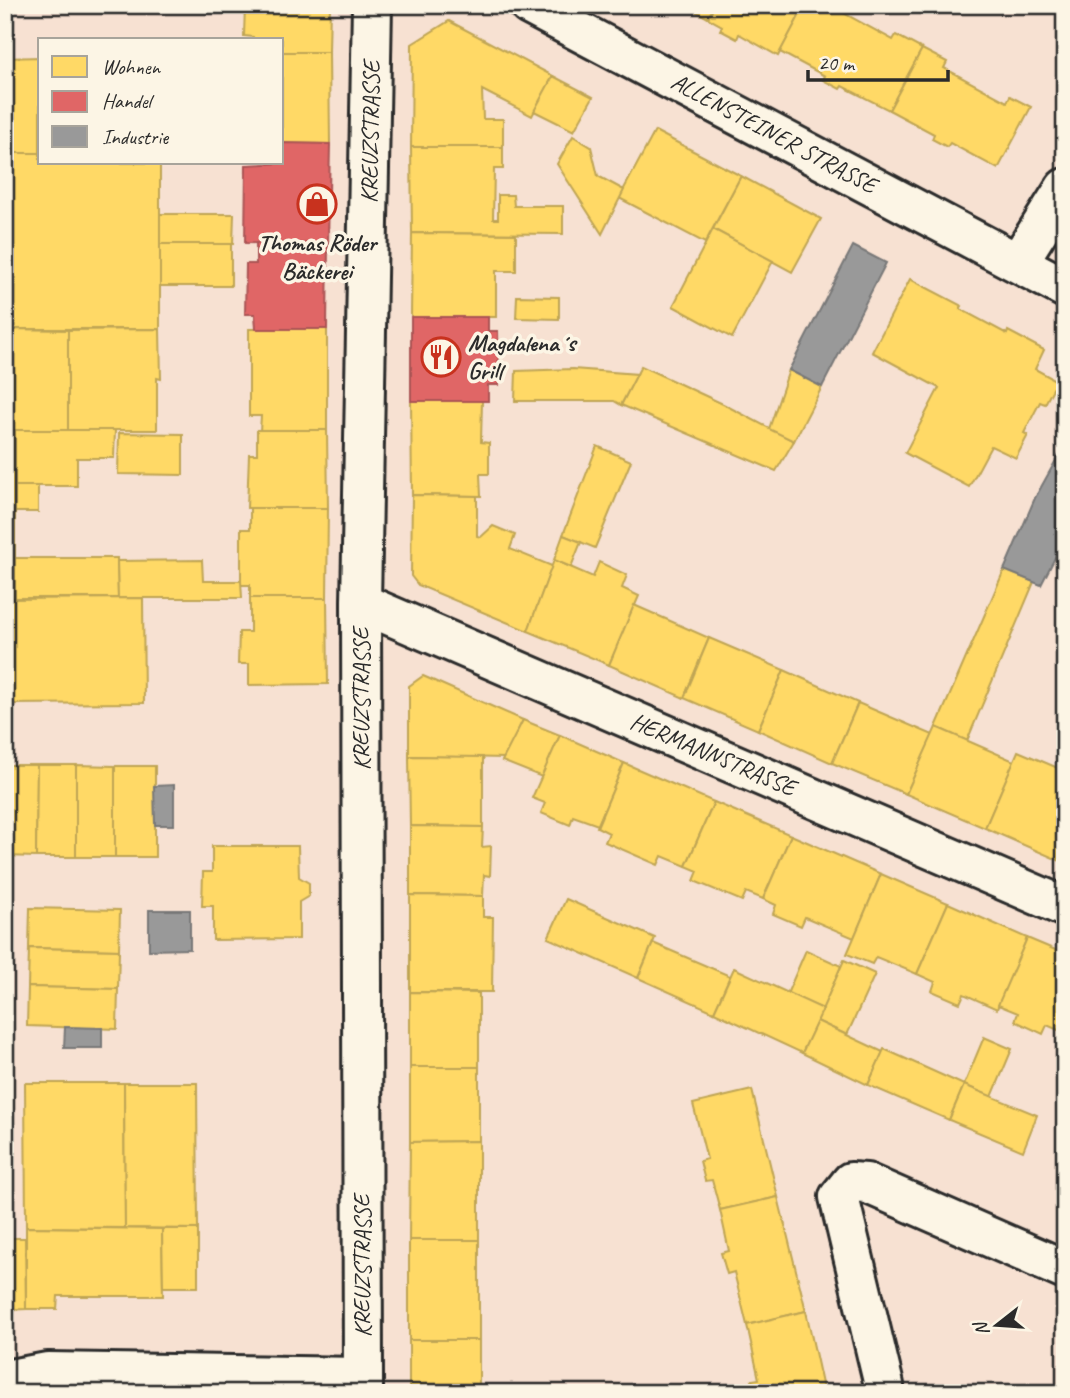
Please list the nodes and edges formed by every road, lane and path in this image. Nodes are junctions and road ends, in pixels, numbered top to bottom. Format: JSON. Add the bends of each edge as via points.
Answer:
{"nodes":[{"id":1,"x":372,"y":5,"type":"edge"},
{"id":2,"x":530,"y":5,"type":"edge"},
{"id":3,"x":1065,"y":188,"type":"edge"},
{"id":4,"x":1019,"y":261,"type":"junction"},
{"id":5,"x":1065,"y":288,"type":"edge"},
{"id":6,"x":361,"y":603,"type":"junction"},
{"id":7,"x":1065,"y":907,"type":"edge"},
{"id":8,"x":1065,"y":1270,"type":"edge"},
{"id":9,"x":5,"y":1380,"type":"edge"},
{"id":10,"x":363,"y":1385,"type":"edge"},
{"id":11,"x":884,"y":1385,"type":"dead end"}],
"edges":[{"from":1,"to":6,"type":"street","name":"KREUZSTRASSE"},
{"from":2,"to":4,"type":"street","name":"ALLENSTEINER STRASSE"},
{"from":3,"to":4,"type":"street"},
{"from":4,"to":5,"type":"street","name":"ALLENSTEINER STRASSE"},
{"from":6,"to":7,"type":"street","name":"HERMANNSTRASSE"},
{"from":6,"to":10,"type":"street","name":"KREUZSTRASSE"},
{"from":8,"to":11,"type":"street","via":[[866,1182],[851,1182],[839,1198]]},
{"from":9,"to":10,"type":"street","via":[[48,1372]]}]}
